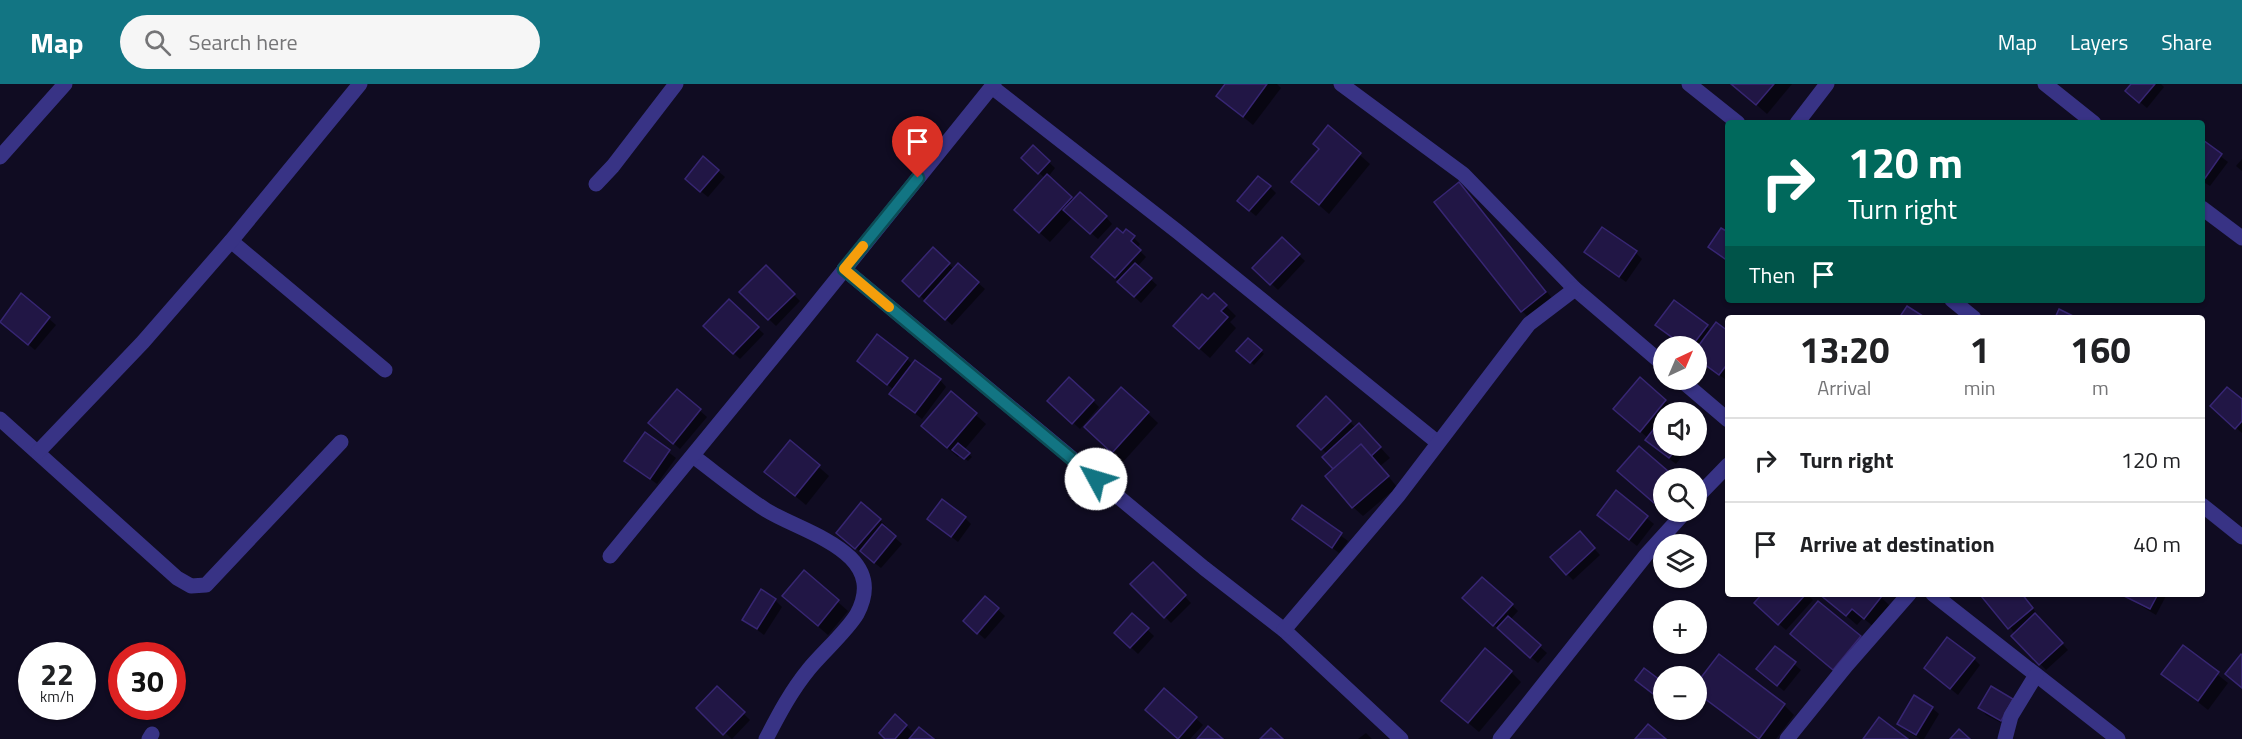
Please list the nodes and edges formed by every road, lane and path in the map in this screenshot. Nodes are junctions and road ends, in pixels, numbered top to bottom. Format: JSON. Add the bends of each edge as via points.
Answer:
{"nodes":[{"id":1,"x":65,"y":84,"type":"edge"},
{"id":2,"x":360,"y":84,"type":"edge"},
{"id":3,"x":676,"y":84,"type":"edge"},
{"id":4,"x":1341,"y":84,"type":"edge"},
{"id":5,"x":1689,"y":84,"type":"edge"},
{"id":6,"x":1827,"y":84,"type":"edge"},
{"id":7,"x":2045,"y":84,"type":"edge"},
{"id":8,"x":993,"y":86,"type":"edge"},
{"id":9,"x":1734,"y":120,"type":"edge"},
{"id":10,"x":1799,"y":120,"type":"edge"},
{"id":11,"x":2090,"y":120,"type":"edge"},
{"id":12,"x":0,"y":157,"type":"edge"},
{"id":13,"x":596,"y":184,"type":"dead end"},
{"id":14,"x":2205,"y":210,"type":"edge"},
{"id":15,"x":2242,"y":238,"type":"edge"},
{"id":16,"x":231,"y":241,"type":"junction"},
{"id":17,"x":844,"y":269,"type":"junction"},
{"id":18,"x":1575,"y":289,"type":"junction"},
{"id":19,"x":1956,"y":303,"type":"edge"},
{"id":20,"x":1970,"y":315,"type":"edge"},
{"id":21,"x":1653,"y":356,"type":"edge"},
{"id":22,"x":385,"y":370,"type":"dead end"},
{"id":23,"x":1693,"y":390,"type":"edge"},
{"id":24,"x":1725,"y":417,"type":"edge"},
{"id":25,"x":0,"y":419,"type":"edge"},
{"id":26,"x":341,"y":442,"type":"dead end"},
{"id":27,"x":1437,"y":442,"type":"junction"},
{"id":28,"x":38,"y":452,"type":"junction"},
{"id":29,"x":693,"y":456,"type":"junction"},
{"id":30,"x":1725,"y":468,"type":"edge"},
{"id":31,"x":1707,"y":487,"type":"edge"},
{"id":32,"x":2205,"y":507,"type":"edge"},
{"id":33,"x":1676,"y":522,"type":"edge"},
{"id":34,"x":2242,"y":537,"type":"edge"},
{"id":35,"x":610,"y":556,"type":"dead end"},
{"id":36,"x":1906,"y":597,"type":"edge"},
{"id":37,"x":1937,"y":597,"type":"edge"},
{"id":38,"x":1284,"y":630,"type":"junction"},
{"id":39,"x":2036,"y":675,"type":"junction"},
{"id":40,"x":766,"y":739,"type":"edge"},
{"id":41,"x":1401,"y":739,"type":"edge"},
{"id":42,"x":1500,"y":739,"type":"edge"},
{"id":43,"x":1787,"y":739,"type":"edge"},
{"id":44,"x":2005,"y":739,"type":"edge"},
{"id":45,"x":2118,"y":739,"type":"edge"}],
"edges":[{"from":1,"to":12,"type":"street"},
{"from":2,"to":16,"type":"street"},
{"from":3,"to":13,"type":"street"},
{"from":4,"to":18,"type":"street","via":[[1463,174]]},
{"from":5,"to":9,"type":"street"},
{"from":6,"to":10,"type":"street"},
{"from":7,"to":11,"type":"street"},
{"from":8,"to":17,"type":"street"},
{"from":8,"to":27,"type":"street"},
{"from":14,"to":15,"type":"street"},
{"from":16,"to":22,"type":"street"},
{"from":16,"to":28,"type":"street","via":[[143,342]]},
{"from":17,"to":29,"type":"street"},
{"from":17,"to":38,"type":"street"},
{"from":18,"to":21,"type":"street"},
{"from":18,"to":27,"type":"street","via":[[1529,324]]},
{"from":19,"to":20,"type":"street"},
{"from":23,"to":24,"type":"street"},
{"from":25,"to":28,"type":"street"},
{"from":26,"to":28,"type":"street","via":[[207,585],[191,586],[177,578]]},
{"from":27,"to":38,"type":"street","via":[[1398,496]]},
{"from":29,"to":35,"type":"street"},
{"from":29,"to":40,"type":"street","via":[[766,510],[826,539],[863,573],[864,594],[856,615],[798,683]]},
{"from":30,"to":31,"type":"street"},
{"from":32,"to":34,"type":"street"},
{"from":33,"to":42,"type":"street"},
{"from":36,"to":43,"type":"street"},
{"from":37,"to":39,"type":"street"},
{"from":38,"to":41,"type":"street"},
{"from":39,"to":44,"type":"street","via":[[2011,716]]},
{"from":39,"to":45,"type":"street"}]}
